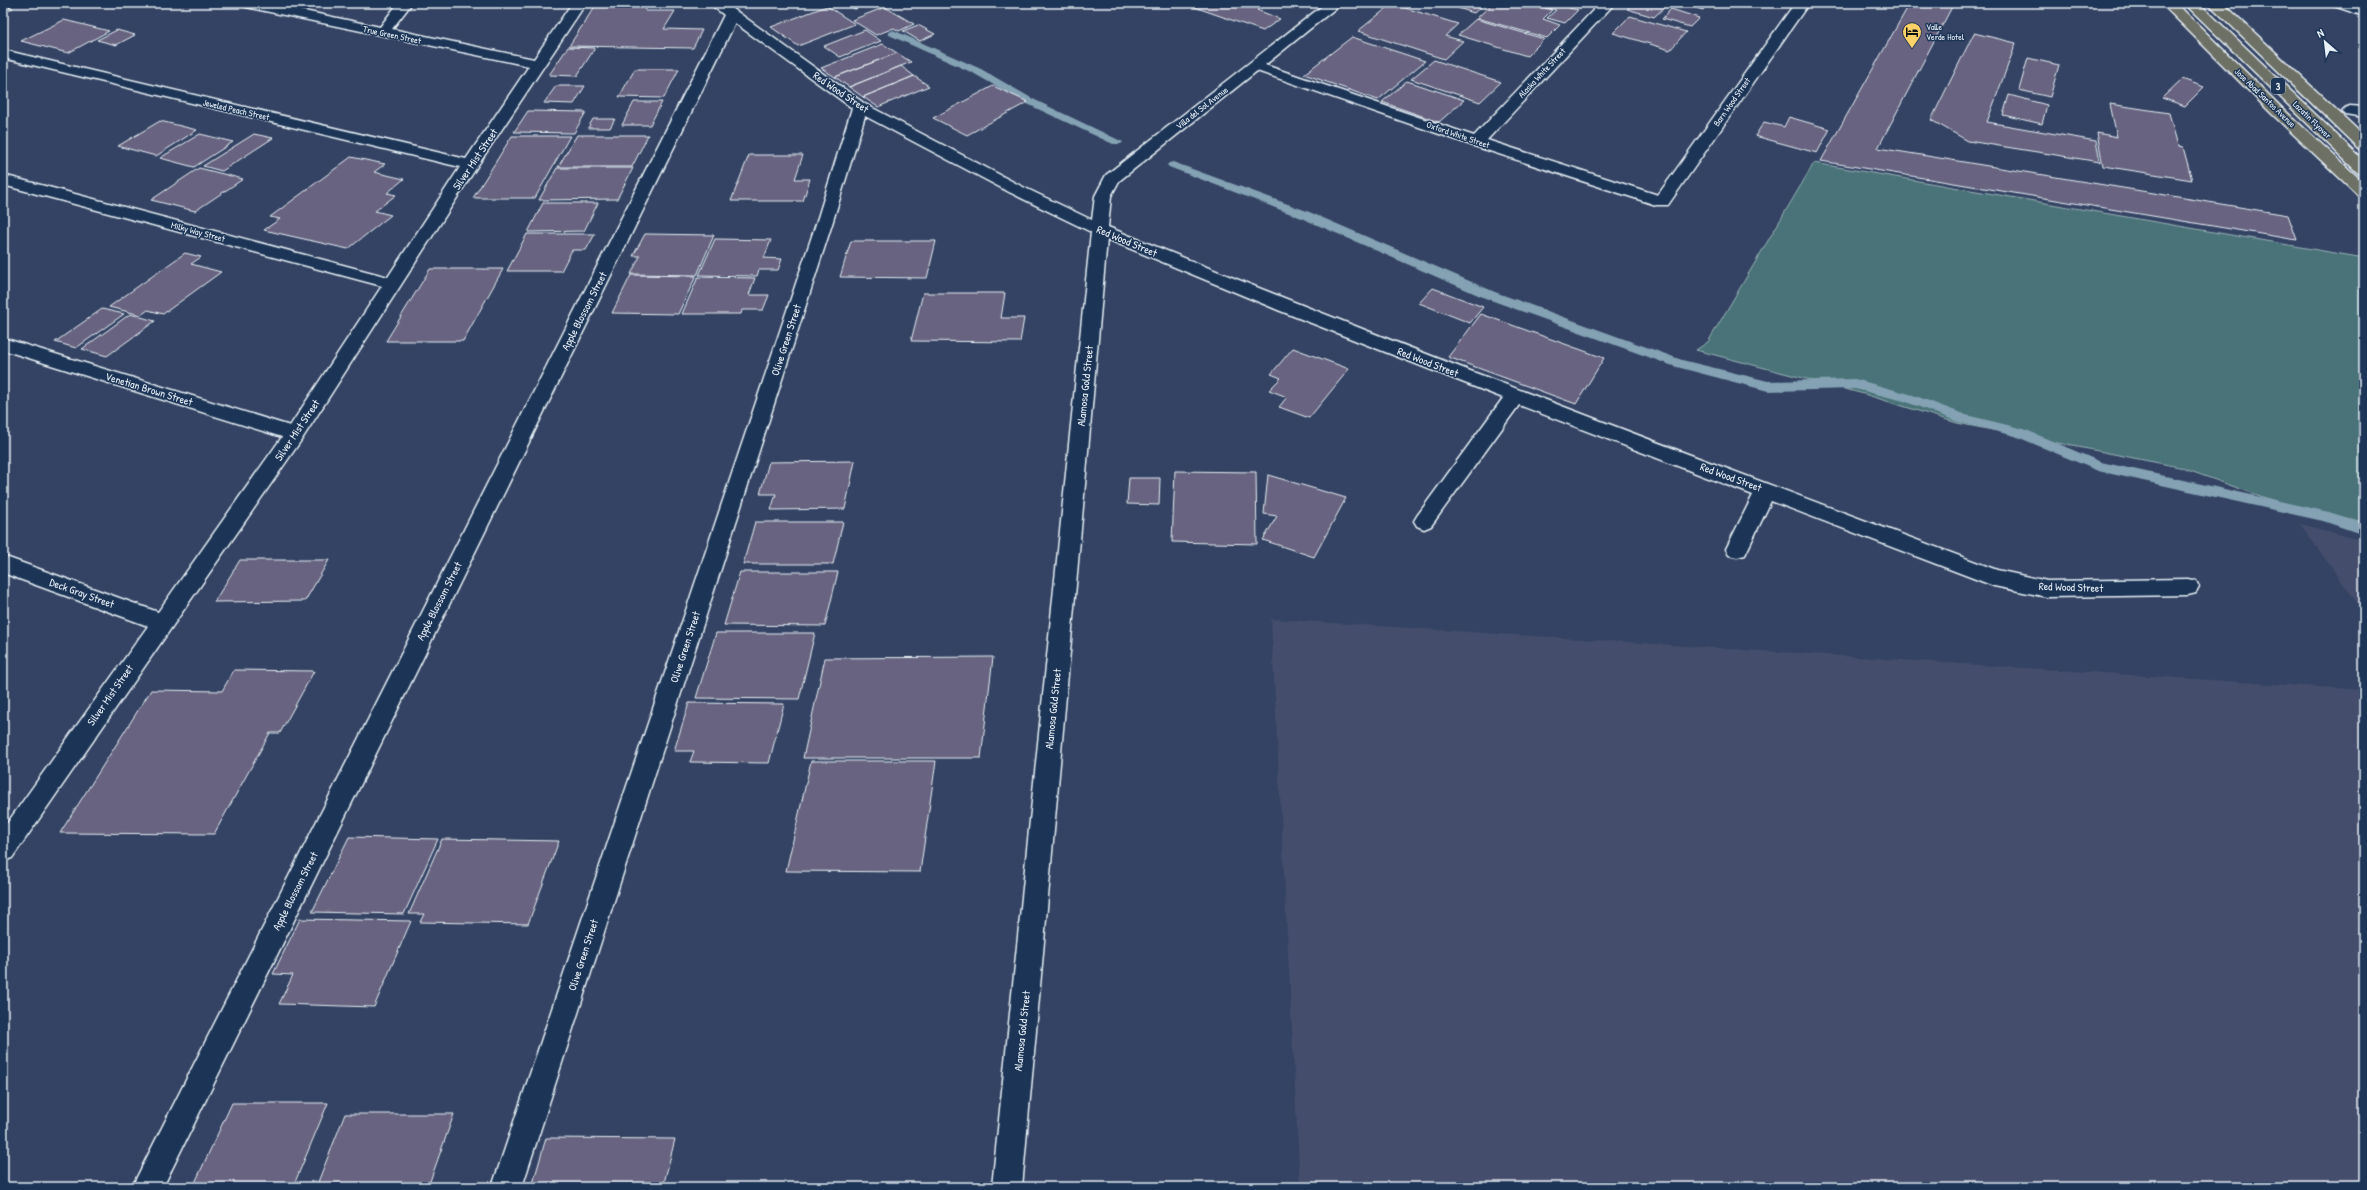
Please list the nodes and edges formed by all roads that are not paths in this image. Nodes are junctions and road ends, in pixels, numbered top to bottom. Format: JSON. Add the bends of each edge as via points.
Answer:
{"nodes":[{"id":1,"x":246,"y":3,"type":"edge"},
{"id":2,"x":405,"y":3,"type":"edge"},
{"id":3,"x":580,"y":3,"type":"edge"},
{"id":4,"x":1335,"y":3,"type":"edge"},
{"id":5,"x":1608,"y":3,"type":"edge"},
{"id":6,"x":1802,"y":3,"type":"edge"},
{"id":7,"x":2168,"y":3,"type":"edge"},
{"id":8,"x":2191,"y":3,"type":"edge"},
{"id":9,"x":2215,"y":3,"type":"edge"},
{"id":10,"x":2233,"y":3,"type":"edge"},
{"id":11,"x":2339,"y":3,"type":"edge"},
{"id":12,"x":724,"y":9,"type":"edge"},
{"id":13,"x":2364,"y":12,"type":"edge"},
{"id":14,"x":382,"y":33,"type":"junction"},
{"id":15,"x":3,"y":54,"type":"edge"},
{"id":16,"x":538,"y":64,"type":"junction"},
{"id":17,"x":1255,"y":66,"type":"junction"},
{"id":18,"x":860,"y":107,"type":"junction"},
{"id":19,"x":2357,"y":112,"type":"edge"},
{"id":20,"x":2364,"y":125,"type":"edge"},
{"id":21,"x":1477,"y":142,"type":"junction"},
{"id":22,"x":2364,"y":145,"type":"edge"},
{"id":23,"x":470,"y":165,"type":"junction"},
{"id":24,"x":2364,"y":170,"type":"edge"},
{"id":25,"x":3,"y":180,"type":"edge"},
{"id":26,"x":2364,"y":192,"type":"edge"},
{"id":27,"x":1662,"y":202,"type":"joint"},
{"id":28,"x":1100,"y":230,"type":"junction"},
{"id":29,"x":394,"y":284,"type":"junction"},
{"id":30,"x":3,"y":344,"type":"edge"},
{"id":31,"x":1516,"y":396,"type":"junction"},
{"id":32,"x":295,"y":434,"type":"junction"},
{"id":33,"x":1766,"y":490,"type":"junction"},
{"id":34,"x":1424,"y":521,"type":"dead end"},
{"id":35,"x":1737,"y":549,"type":"dead end"},
{"id":36,"x":3,"y":564,"type":"edge"},
{"id":37,"x":2188,"y":587,"type":"dead end"},
{"id":38,"x":161,"y":622,"type":"junction"},
{"id":39,"x":3,"y":850,"type":"edge"},
{"id":40,"x":147,"y":1187,"type":"edge"},
{"id":41,"x":507,"y":1187,"type":"edge"},
{"id":42,"x":1007,"y":1187,"type":"edge"}],
"edges":[{"from":1,"to":14,"type":"street","name":"True Green Street"},
{"from":2,"to":14,"type":"street"},
{"from":3,"to":16,"type":"street","name":"Silver Mist Street"},
{"from":4,"to":17,"type":"street","name":"Villa del Sol Avenue"},
{"from":5,"to":21,"type":"street","name":"Alaska White Street"},
{"from":6,"to":27,"type":"street","name":"Barn Wood Street"},
{"from":7,"to":26,"type":"highway","name":"Jose Abad Santos Avenue","number":"3","via":[[2276,110]]},
{"from":8,"to":24,"type":"highway","name":"Lazatin Flyover","number":"3"},
{"from":9,"to":22,"type":"highway","name":"Lazatin Flyover","number":"3"},
{"from":10,"to":19,"type":"highway"},
{"from":11,"to":13,"type":"street"},
{"from":12,"to":18,"type":"street","name":"Red Wood Street"},
{"from":12,"to":40,"type":"street","name":"Apple Blossom Street"},
{"from":14,"to":16,"type":"street","name":"True Green Street"},
{"from":15,"to":23,"type":"street","name":"Jeweled Peach Street"},
{"from":16,"to":23,"type":"street","name":"Silver Mist Street"},
{"from":17,"to":21,"type":"street","name":"Oxford White Street"},
{"from":17,"to":28,"type":"street","name":"Villa del Sol Avenue","via":[[1112,178],[1103,196]]},
{"from":18,"to":28,"type":"street","name":"Red Wood Street","via":[[1015,189]]},
{"from":18,"to":41,"type":"street","name":"Olive Green Street","via":[[824,224]]},
{"from":19,"to":20,"type":"highway"},
{"from":21,"to":27,"type":"street","name":"Oxford White Street"},
{"from":23,"to":29,"type":"street","name":"Silver Mist Street"},
{"from":25,"to":29,"type":"street","name":"Milky Way Street"},
{"from":28,"to":31,"type":"street","name":"Red Wood Street","via":[[1284,306]]},
{"from":28,"to":42,"type":"street","name":"Alamosa Gold Street"},
{"from":29,"to":32,"type":"street","name":"Silver Mist Street"},
{"from":30,"to":32,"type":"street","name":"Venetian Brown Street"},
{"from":31,"to":33,"type":"street","name":"Red Wood Street"},
{"from":31,"to":34,"type":"street"},
{"from":32,"to":38,"type":"street","name":"Silver Mist Street"},
{"from":33,"to":35,"type":"street"},
{"from":33,"to":37,"type":"street","name":"Red Wood Street","via":[[1994,578],[2047,589]]},
{"from":36,"to":38,"type":"street","name":"Deck Gray Street"},
{"from":38,"to":39,"type":"street","name":"Silver Mist Street"}]}
